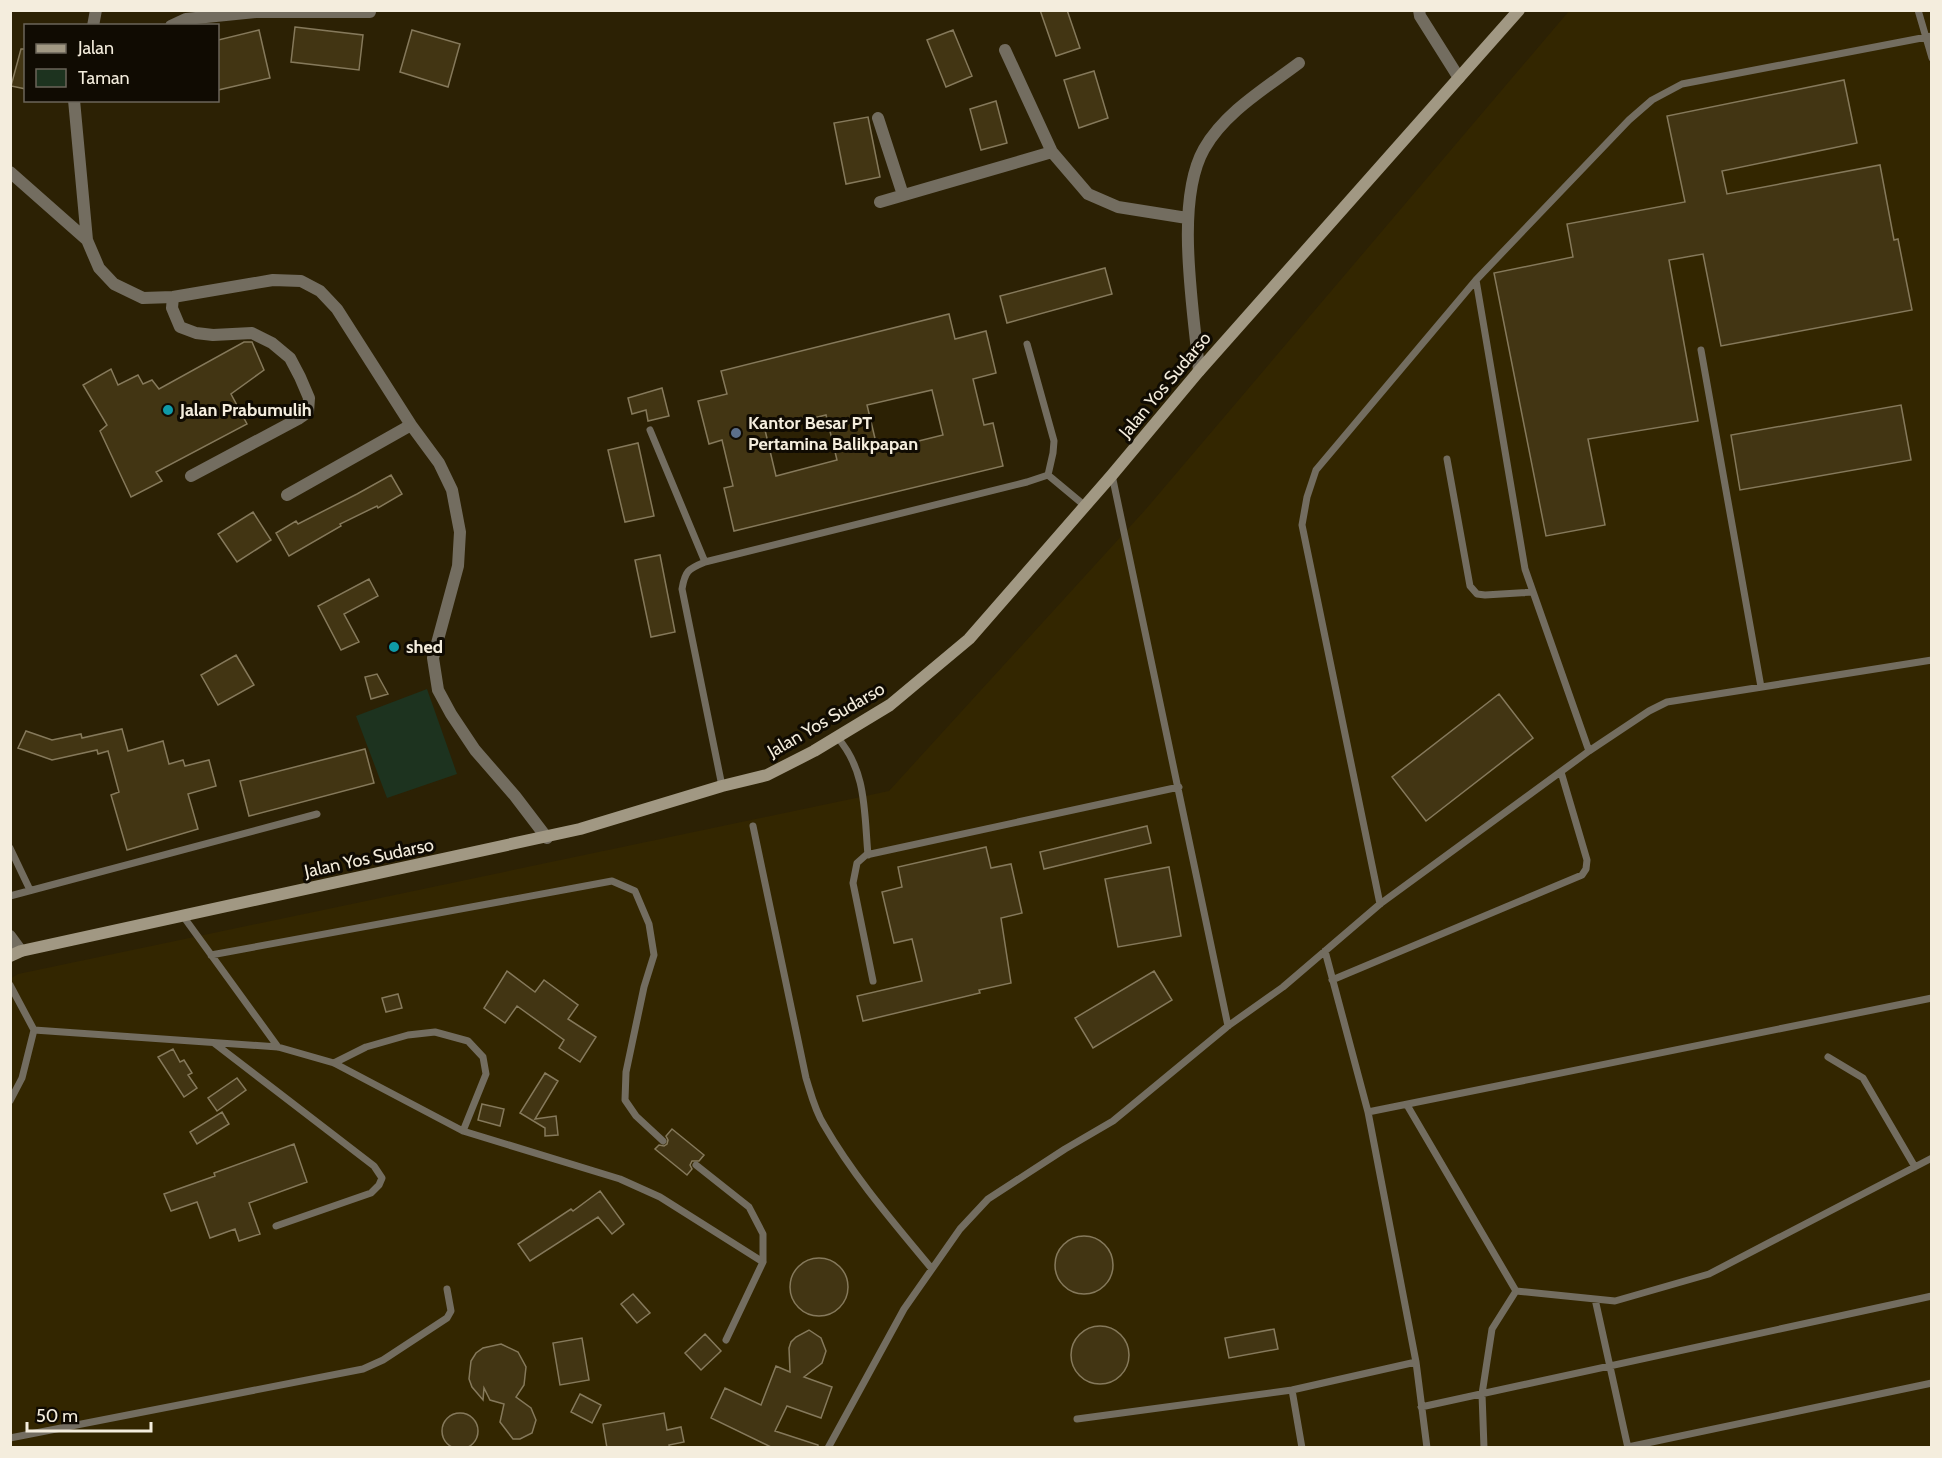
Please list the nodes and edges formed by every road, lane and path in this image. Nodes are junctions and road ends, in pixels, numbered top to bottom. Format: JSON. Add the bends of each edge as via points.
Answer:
{"nodes":[{"id":1,"x":1519,"y":10,"type":"edge"},
{"id":2,"x":1918,"y":10,"type":"edge"},
{"id":3,"x":370,"y":12,"type":"edge"},
{"id":4,"x":1416,"y":12,"type":"edge"},
{"id":5,"x":182,"y":15,"type":"edge"},
{"id":6,"x":1929,"y":36,"type":"edge"},
{"id":7,"x":1005,"y":50,"type":"dead end"},
{"id":8,"x":1932,"y":58,"type":"edge"},
{"id":9,"x":1299,"y":63,"type":"dead end"},
{"id":10,"x":1459,"y":78,"type":"junction"},
{"id":11,"x":74,"y":102,"type":"edge"},
{"id":12,"x":878,"y":118,"type":"dead end"},
{"id":13,"x":1052,"y":152,"type":"junction"},
{"id":14,"x":10,"y":172,"type":"edge"},
{"id":15,"x":903,"y":195,"type":"junction"},
{"id":16,"x":880,"y":202,"type":"dead end"},
{"id":17,"x":1187,"y":218,"type":"junction"},
{"id":18,"x":87,"y":240,"type":"junction"},
{"id":19,"x":1476,"y":280,"type":"junction"},
{"id":20,"x":173,"y":297,"type":"junction"},
{"id":21,"x":1027,"y":344,"type":"dead end"},
{"id":22,"x":1701,"y":350,"type":"dead end"},
{"id":23,"x":1199,"y":371,"type":"junction"},
{"id":24,"x":411,"y":425,"type":"junction"},
{"id":25,"x":650,"y":430,"type":"dead end"},
{"id":26,"x":1447,"y":459,"type":"dead end"},
{"id":27,"x":1048,"y":475,"type":"junction"},
{"id":28,"x":1112,"y":475,"type":"junction"},
{"id":29,"x":191,"y":476,"type":"dead end"},
{"id":30,"x":287,"y":495,"type":"dead end"},
{"id":31,"x":1084,"y":506,"type":"junction"},
{"id":32,"x":705,"y":562,"type":"junction"},
{"id":33,"x":1533,"y":592,"type":"junction"},
{"id":34,"x":1932,"y":660,"type":"edge"},
{"id":35,"x":1761,"y":687,"type":"junction"},
{"id":36,"x":837,"y":737,"type":"junction"},
{"id":37,"x":1589,"y":751,"type":"junction"},
{"id":38,"x":1561,"y":772,"type":"junction"},
{"id":39,"x":722,"y":786,"type":"junction"},
{"id":40,"x":1179,"y":788,"type":"junction"},
{"id":41,"x":317,"y":813,"type":"dead end"},
{"id":42,"x":753,"y":826,"type":"dead end"},
{"id":43,"x":547,"y":838,"type":"junction"},
{"id":44,"x":10,"y":848,"type":"edge"},
{"id":45,"x":868,"y":855,"type":"junction"},
{"id":46,"x":30,"y":890,"type":"junction"},
{"id":47,"x":10,"y":897,"type":"edge"},
{"id":48,"x":1380,"y":904,"type":"junction"},
{"id":49,"x":183,"y":916,"type":"junction"},
{"id":50,"x":10,"y":936,"type":"edge"},
{"id":51,"x":1325,"y":951,"type":"junction"},
{"id":52,"x":16,"y":953,"type":"edge"},
{"id":53,"x":211,"y":955,"type":"junction"},
{"id":54,"x":1332,"y":980,"type":"junction"},
{"id":55,"x":873,"y":981,"type":"dead end"},
{"id":56,"x":10,"y":985,"type":"edge"},
{"id":57,"x":1932,"y":998,"type":"edge"},
{"id":58,"x":1228,"y":1026,"type":"junction"},
{"id":59,"x":34,"y":1030,"type":"junction"},
{"id":60,"x":213,"y":1043,"type":"junction"},
{"id":61,"x":278,"y":1047,"type":"junction"},
{"id":62,"x":1828,"y":1058,"type":"dead end"},
{"id":63,"x":334,"y":1063,"type":"junction"},
{"id":64,"x":10,"y":1101,"type":"edge"},
{"id":65,"x":1407,"y":1105,"type":"junction"},
{"id":66,"x":1368,"y":1113,"type":"junction"},
{"id":67,"x":463,"y":1131,"type":"junction"},
{"id":68,"x":663,"y":1141,"type":"dead end"},
{"id":69,"x":1932,"y":1158,"type":"edge"},
{"id":70,"x":696,"y":1165,"type":"dead end"},
{"id":71,"x":1915,"y":1167,"type":"junction"},
{"id":72,"x":276,"y":1226,"type":"dead end"},
{"id":73,"x":763,"y":1262,"type":"junction"},
{"id":74,"x":932,"y":1269,"type":"junction"},
{"id":75,"x":447,"y":1289,"type":"dead end"},
{"id":76,"x":1516,"y":1291,"type":"junction"},
{"id":77,"x":1932,"y":1296,"type":"edge"},
{"id":78,"x":1595,"y":1299,"type":"junction"},
{"id":79,"x":726,"y":1340,"type":"dead end"},
{"id":80,"x":1416,"y":1362,"type":"junction"},
{"id":81,"x":1610,"y":1366,"type":"junction"},
{"id":82,"x":1932,"y":1383,"type":"edge"},
{"id":83,"x":1292,"y":1390,"type":"junction"},
{"id":84,"x":1482,"y":1394,"type":"junction"},
{"id":85,"x":1421,"y":1407,"type":"junction"},
{"id":86,"x":1077,"y":1419,"type":"dead end"},
{"id":87,"x":10,"y":1438,"type":"edge"},
{"id":88,"x":1628,"y":1447,"type":"edge"},
{"id":89,"x":828,"y":1448,"type":"edge"},
{"id":90,"x":1302,"y":1448,"type":"edge"},
{"id":91,"x":1427,"y":1448,"type":"edge"},
{"id":92,"x":1484,"y":1448,"type":"edge"}],
"edges":[{"from":1,"to":10,"type":"main road","name":"Jalan Yos Sudarso"},
{"from":2,"to":6,"type":"lane"},
{"from":3,"to":5,"type":"street"},
{"from":4,"to":10,"type":"street"},
{"from":6,"to":8,"type":"lane"},
{"from":6,"to":19,"type":"lane","via":[[1672,89],[1629,120]]},
{"from":7,"to":13,"type":"street"},
{"from":9,"to":17,"type":"street","via":[[1249,99],[1204,149],[1193,179]]},
{"from":10,"to":23,"type":"main road","name":"Jalan Yos Sudarso"},
{"from":11,"to":18,"type":"street"},
{"from":12,"to":15,"type":"street"},
{"from":13,"to":15,"type":"street"},
{"from":13,"to":17,"type":"street","via":[[1088,194],[1118,207]]},
{"from":14,"to":18,"type":"street"},
{"from":15,"to":16,"type":"street"},
{"from":17,"to":23,"type":"street"},
{"from":18,"to":20,"type":"street","via":[[99,268],[114,284],[143,298]]},
{"from":19,"to":33,"type":"lane","via":[[1525,569]]},
{"from":19,"to":48,"type":"lane","via":[[1316,470],[1302,525]]},
{"from":20,"to":24,"type":"street","via":[[273,280],[302,281],[320,291],[337,309]]},
{"from":20,"to":29,"type":"street","via":[[172,308],[180,327],[205,334],[252,333],[272,343],[290,358],[309,398],[308,412],[298,419]]},
{"from":21,"to":27,"type":"lane","via":[[1054,441]]},
{"from":22,"to":35,"type":"lane"},
{"from":23,"to":28,"type":"main road","name":"Jalan Yos Sudarso"},
{"from":24,"to":30,"type":"street"},
{"from":24,"to":43,"type":"street","via":[[439,463],[452,490],[460,532],[458,566],[434,658],[438,690],[475,750]]},
{"from":25,"to":32,"type":"lane"},
{"from":26,"to":33,"type":"lane","via":[[1470,586],[1477,594],[1485,595]]},
{"from":27,"to":31,"type":"lane"},
{"from":27,"to":32,"type":"lane"},
{"from":28,"to":31,"type":"main road","name":"Jalan Yos Sudarso"},
{"from":28,"to":40,"type":"lane"},
{"from":31,"to":36,"type":"main road","name":"Jalan Yos Sudarso","via":[[969,639],[890,705]]},
{"from":32,"to":39,"type":"lane","via":[[689,569],[682,589]]},
{"from":33,"to":37,"type":"lane"},
{"from":34,"to":35,"type":"lane"},
{"from":35,"to":37,"type":"lane","via":[[1667,702]]},
{"from":36,"to":39,"type":"main road","name":"Jalan Yos Sudarso","via":[[767,775]]},
{"from":36,"to":45,"type":"lane","via":[[852,756],[858,774]]},
{"from":37,"to":38,"type":"lane"},
{"from":38,"to":48,"type":"lane"},
{"from":38,"to":54,"type":"lane","via":[[1587,860],[1582,875]]},
{"from":39,"to":43,"type":"main road","name":"Jalan Yos Sudarso"},
{"from":40,"to":45,"type":"lane"},
{"from":40,"to":58,"type":"lane"},
{"from":41,"to":46,"type":"lane"},
{"from":42,"to":74,"type":"lane","via":[[816,1110],[880,1205]]},
{"from":43,"to":49,"type":"main road","name":"Jalan Yos Sudarso"},
{"from":44,"to":46,"type":"lane"},
{"from":45,"to":55,"type":"lane","via":[[857,863],[853,883]]},
{"from":46,"to":47,"type":"lane"},
{"from":48,"to":51,"type":"lane"},
{"from":49,"to":52,"type":"main road","name":"Jalan Yos Sudarso"},
{"from":49,"to":53,"type":"lane"},
{"from":50,"to":52,"type":"street"},
{"from":51,"to":54,"type":"lane"},
{"from":51,"to":58,"type":"lane"},
{"from":53,"to":61,"type":"lane"},
{"from":53,"to":68,"type":"lane","via":[[612,880],[635,891],[649,924],[654,955],[626,1072],[626,1100],[636,1116]]},
{"from":54,"to":66,"type":"lane"},
{"from":56,"to":59,"type":"lane"},
{"from":57,"to":65,"type":"lane"},
{"from":58,"to":74,"type":"lane","via":[[1113,1121],[988,1199],[960,1229]]},
{"from":59,"to":60,"type":"lane"},
{"from":59,"to":64,"type":"lane","via":[[22,1078]]},
{"from":60,"to":61,"type":"lane"},
{"from":60,"to":72,"type":"lane","via":[[374,1166],[382,1178],[370,1193]]},
{"from":61,"to":63,"type":"lane"},
{"from":62,"to":71,"type":"lane","via":[[1863,1078]]},
{"from":63,"to":67,"type":"lane"},
{"from":63,"to":67,"type":"lane","via":[[366,1047],[408,1035],[435,1032],[468,1041],[483,1057],[486,1074]]},
{"from":65,"to":66,"type":"lane"},
{"from":65,"to":76,"type":"lane"},
{"from":66,"to":80,"type":"lane"},
{"from":67,"to":73,"type":"lane","via":[[620,1179],[660,1197]]},
{"from":69,"to":71,"type":"lane"},
{"from":70,"to":73,"type":"lane","via":[[749,1207],[763,1234]]},
{"from":71,"to":78,"type":"lane","via":[[1709,1274],[1615,1301]]},
{"from":73,"to":79,"type":"lane"},
{"from":74,"to":89,"type":"lane","via":[[904,1309]]},
{"from":75,"to":87,"type":"lane","via":[[451,1311],[447,1318],[363,1369]]},
{"from":76,"to":78,"type":"lane"},
{"from":76,"to":84,"type":"lane","via":[[1492,1329]]},
{"from":77,"to":81,"type":"lane"},
{"from":78,"to":81,"type":"lane"},
{"from":80,"to":83,"type":"lane"},
{"from":80,"to":85,"type":"lane"},
{"from":81,"to":84,"type":"lane"},
{"from":81,"to":88,"type":"lane"},
{"from":82,"to":88,"type":"lane"},
{"from":83,"to":86,"type":"lane"},
{"from":83,"to":90,"type":"lane"},
{"from":84,"to":85,"type":"lane"},
{"from":84,"to":92,"type":"lane"},
{"from":85,"to":91,"type":"lane"}]}
